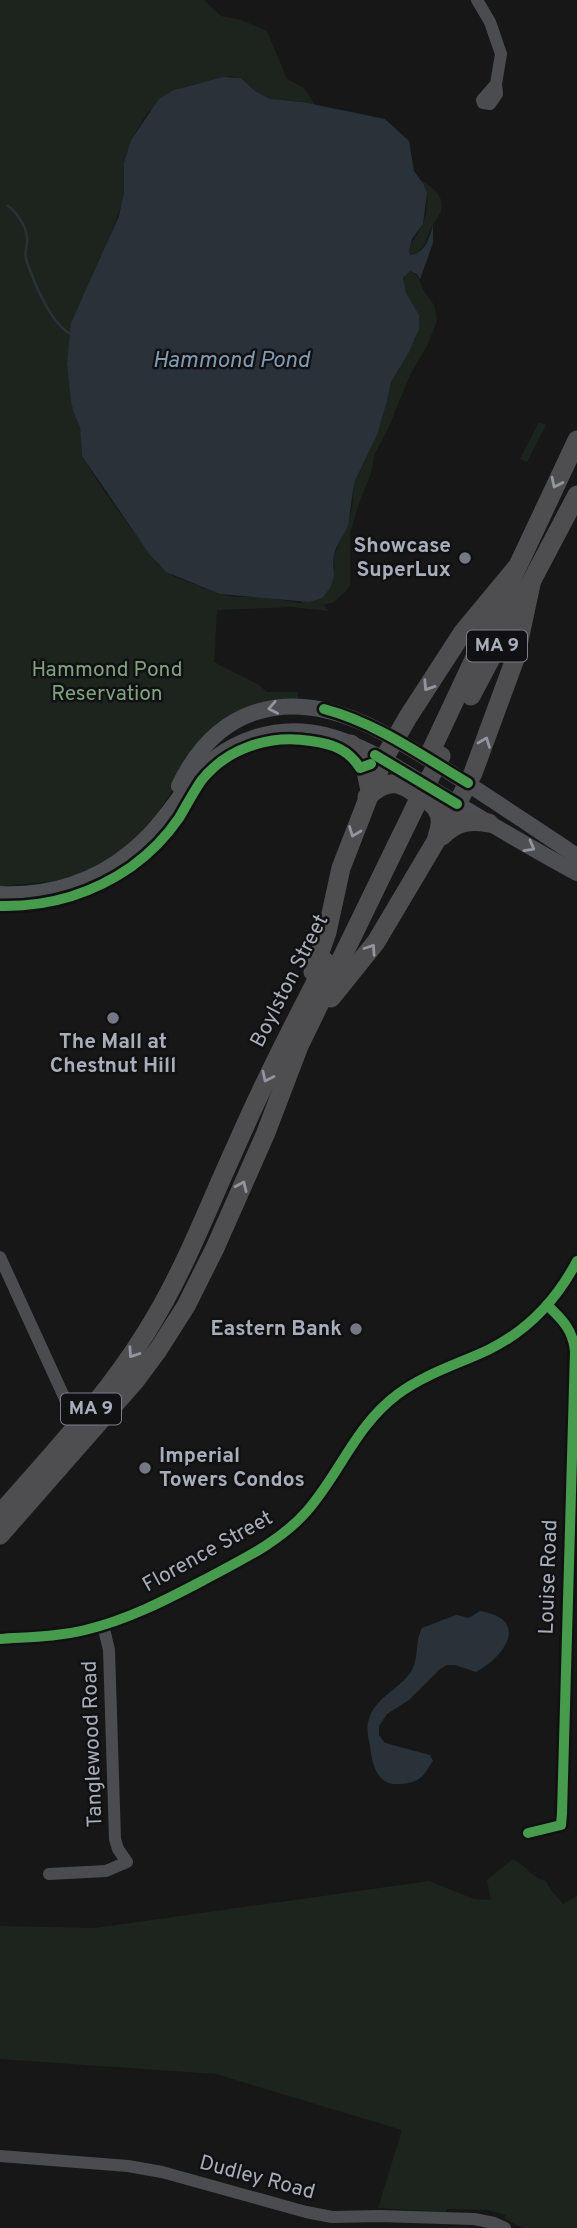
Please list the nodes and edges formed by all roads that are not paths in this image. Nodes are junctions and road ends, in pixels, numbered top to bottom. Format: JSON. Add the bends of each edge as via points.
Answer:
{"nodes":[{"id":1,"x":477,"y":0,"type":"edge"},
{"id":2,"x":496,"y":84,"type":"dead end"},
{"id":3,"x":577,"y":440,"type":"edge"},
{"id":4,"x":577,"y":495,"type":"edge"},
{"id":5,"x":516,"y":568,"type":"junction"},
{"id":6,"x":531,"y":584,"type":"junction"},
{"id":7,"x":395,"y":739,"type":"junction"},
{"id":8,"x":351,"y":744,"type":"junction"},
{"id":9,"x":436,"y":753,"type":"junction"},
{"id":10,"x":383,"y":760,"type":"junction"},
{"id":11,"x":468,"y":783,"type":"junction"},
{"id":12,"x":369,"y":794,"type":"junction"},
{"id":13,"x":457,"y":804,"type":"junction"},
{"id":14,"x":165,"y":817,"type":"junction"},
{"id":15,"x":489,"y":823,"type":"junction"},
{"id":16,"x":436,"y":842,"type":"junction"},
{"id":17,"x":577,"y":856,"type":"edge"},
{"id":18,"x":577,"y":873,"type":"edge"},
{"id":19,"x":0,"y":894,"type":"edge"},
{"id":20,"x":304,"y":1018,"type":"junction"},
{"id":21,"x":0,"y":1257,"type":"edge"},
{"id":22,"x":577,"y":1261,"type":"edge"},
{"id":23,"x":547,"y":1305,"type":"junction"},
{"id":24,"x":77,"y":1425,"type":"junction"},
{"id":25,"x":0,"y":1514,"type":"edge"},
{"id":26,"x":0,"y":1535,"type":"edge"},
{"id":27,"x":573,"y":1549,"type":"edge"},
{"id":28,"x":103,"y":1625,"type":"junction"},
{"id":29,"x":0,"y":1639,"type":"edge"},
{"id":30,"x":528,"y":1833,"type":"dead end"},
{"id":31,"x":49,"y":1874,"type":"dead end"},
{"id":32,"x":0,"y":2156,"type":"edge"},
{"id":33,"x":331,"y":2222,"type":"edge"},
{"id":34,"x":505,"y":2228,"type":"edge"}],
"edges":[{"from":1,"to":2,"type":"street","via":[[501,54]]},
{"from":3,"to":5,"type":"highway","name":"Boylston Street","number":"MA 9","one_way":true},
{"from":4,"to":6,"type":"highway","name":"Boylston Street","number":"MA 9"},
{"from":5,"to":7,"type":"highway","one_way":true,"via":[[463,632]]},
{"from":5,"to":9,"type":"highway","name":"Boylston Street","number":"MA 9"},
{"from":6,"to":9,"type":"highway","name":"Boylston Street","number":"MA 9"},
{"from":11,"to":6,"type":"highway","one_way":true,"via":[[512,671]]},
{"from":7,"to":10,"type":"highway"},
{"from":7,"to":11,"type":"main road"},
{"from":7,"to":14,"type":"main road","one_way":true,"via":[[357,720],[311,707],[279,706],[250,714],[203,748]]},
{"from":8,"to":10,"type":"main road"},
{"from":8,"to":12,"type":"highway","via":[[365,766]]},
{"from":8,"to":14,"type":"main road","via":[[301,732],[249,739],[224,751],[202,770]]},
{"from":9,"to":20,"type":"highway","name":"Boylston Street","number":"MA 9"},
{"from":10,"to":12,"type":"highway"},
{"from":10,"to":13,"type":"main road"},
{"from":11,"to":13,"type":"highway"},
{"from":11,"to":17,"type":"main road"},
{"from":12,"to":16,"type":"highway","via":[[395,783],[428,800],[436,806],[441,821]]},
{"from":12,"to":20,"type":"highway","one_way":true,"via":[[341,869]]},
{"from":13,"to":15,"type":"main road"},
{"from":13,"to":16,"type":"highway"},
{"from":14,"to":19,"type":"main road","via":[[134,850],[96,875],[53,890]]},
{"from":15,"to":16,"type":"highway","via":[[462,822]]},
{"from":15,"to":18,"type":"main road","one_way":true},
{"from":20,"to":16,"type":"highway","one_way":true,"via":[[370,950]]},
{"from":20,"to":24,"type":"highway","name":"Boylston Street","number":"MA 9","one_way":true,"via":[[267,1076],[163,1305],[122,1369]]},
{"from":26,"to":20,"type":"highway","name":"Boylston Street","number":"MA 9","one_way":true,"via":[[135,1381],[181,1315],[265,1135]]},
{"from":21,"to":24,"type":"street"},
{"from":22,"to":23,"type":"street","name":"Florence Street"},
{"from":23,"to":27,"type":"street","name":"Louise Road","via":[[568,1326],[575,1351]]},
{"from":23,"to":28,"type":"street","name":"Florence Street","via":[[507,1339],[420,1380],[388,1402],[358,1434],[312,1506],[279,1537],[162,1602]]},
{"from":24,"to":25,"type":"highway","name":"Boylston Street","number":"MA 9"},
{"from":27,"to":30,"type":"street","name":"Louise Road","via":[[561,1825]]},
{"from":28,"to":29,"type":"street","name":"Florence Street"},
{"from":28,"to":31,"type":"street","name":"Tanglewood Road","via":[[109,1650],[115,1839],[127,1863],[101,1872]]},
{"from":32,"to":33,"type":"street","name":"Dudley Road","via":[[163,2172]]},
{"from":33,"to":34,"type":"street","name":"Dudley Road","via":[[445,2217]]}]}
